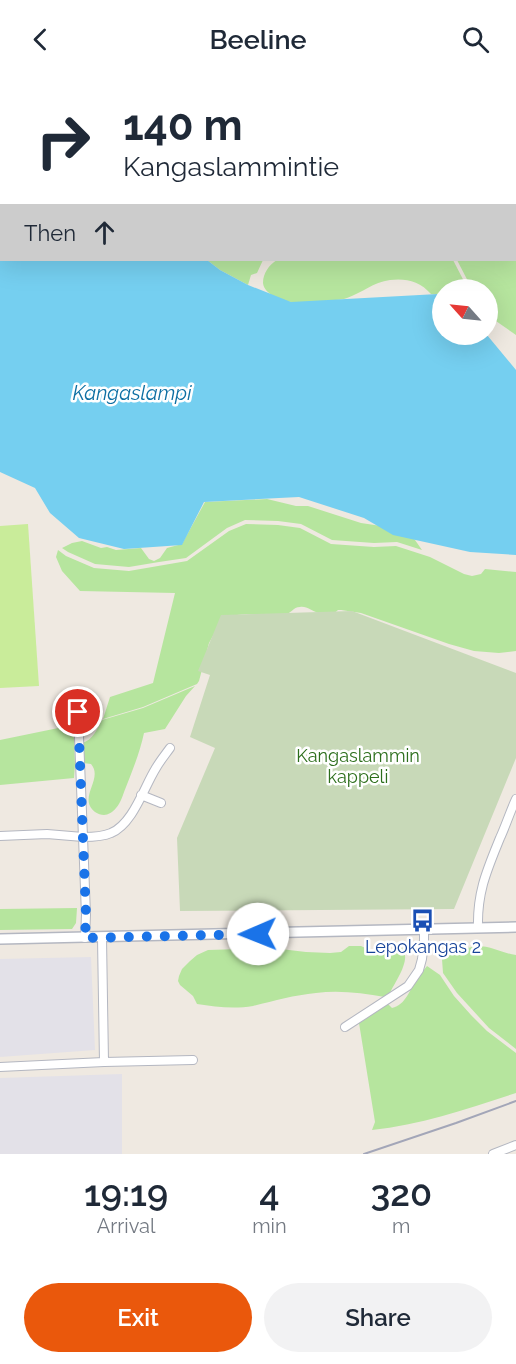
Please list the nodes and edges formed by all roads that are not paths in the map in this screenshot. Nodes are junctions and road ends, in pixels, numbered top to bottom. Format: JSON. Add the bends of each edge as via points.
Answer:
{"nodes":[{"id":1,"x":78,"y":712,"type":"dead end"},
{"id":2,"x":170,"y":748,"type":"dead end"},
{"id":3,"x":141,"y":795,"type":"junction"},
{"id":4,"x":516,"y":799,"type":"edge"},
{"id":5,"x":161,"y":803,"type":"dead end"},
{"id":6,"x":0,"y":836,"type":"edge"},
{"id":7,"x":83,"y":837,"type":"junction"},
{"id":8,"x":516,"y":927,"type":"edge"},
{"id":9,"x":478,"y":928,"type":"junction"},
{"id":10,"x":424,"y":929,"type":"junction"},
{"id":11,"x":85,"y":938,"type":"junction"},
{"id":12,"x":102,"y":938,"type":"junction"},
{"id":13,"x":0,"y":939,"type":"edge"},
{"id":14,"x":345,"y":1027,"type":"dead end"},
{"id":15,"x":193,"y":1060,"type":"dead end"},
{"id":16,"x":104,"y":1062,"type":"junction"},
{"id":17,"x":0,"y":1067,"type":"edge"},
{"id":18,"x":516,"y":1145,"type":"edge"},
{"id":19,"x":494,"y":1154,"type":"edge"}],
"edges":[{"from":1,"to":7,"type":"street"},
{"from":2,"to":3,"type":"street"},
{"from":3,"to":5,"type":"street"},
{"from":3,"to":7,"type":"street","via":[[132,814],[118,829],[102,836]]},
{"from":4,"to":9,"type":"street","via":[[480,891]]},
{"from":6,"to":7,"type":"street"},
{"from":7,"to":11,"type":"street"},
{"from":8,"to":9,"type":"street"},
{"from":9,"to":10,"type":"street"},
{"from":10,"to":12,"type":"street"},
{"from":10,"to":14,"type":"street","via":[[419,970],[408,986]]},
{"from":11,"to":12,"type":"street"},
{"from":11,"to":13,"type":"street"},
{"from":12,"to":16,"type":"street"},
{"from":15,"to":16,"type":"street"},
{"from":16,"to":17,"type":"street"},
{"from":18,"to":19,"type":"street"}]}
